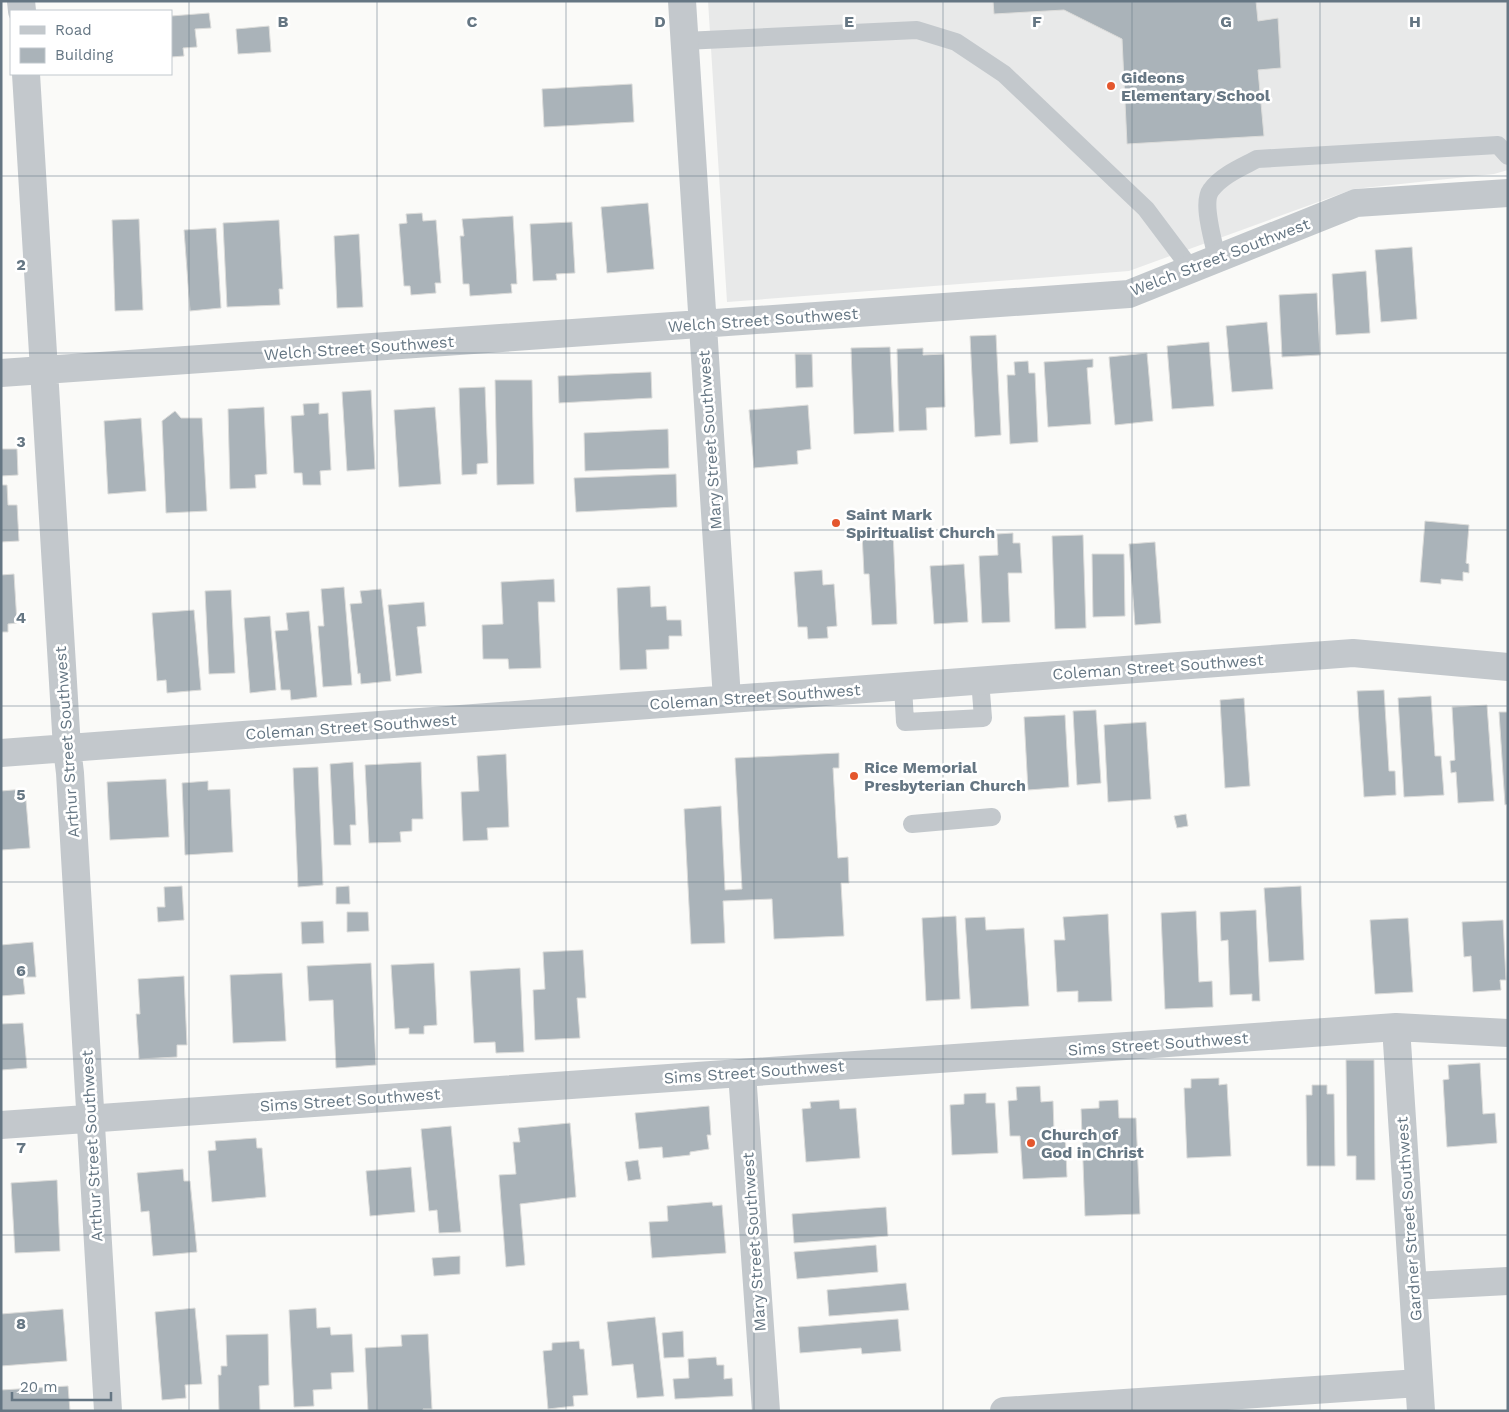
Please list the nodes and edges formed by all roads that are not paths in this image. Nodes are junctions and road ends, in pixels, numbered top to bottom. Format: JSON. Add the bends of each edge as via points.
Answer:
{"nodes":[{"id":1,"x":682,"y":1,"type":"edge"},
{"id":2,"x":684,"y":41,"type":"junction"},
{"id":3,"x":26,"y":75,"type":"edge"},
{"id":4,"x":1508,"y":156,"type":"edge"},
{"id":5,"x":1508,"y":193,"type":"edge"},
{"id":6,"x":1217,"y":259,"type":"junction"},
{"id":7,"x":1191,"y":269,"type":"junction"},
{"id":8,"x":703,"y":324,"type":"junction"},
{"id":9,"x":44,"y":370,"type":"junction"},
{"id":10,"x":1,"y":373,"type":"edge"},
{"id":11,"x":1508,"y":667,"type":"edge"},
{"id":12,"x":980,"y":680,"type":"junction"},
{"id":13,"x":903,"y":686,"type":"junction"},
{"id":14,"x":727,"y":699,"type":"junction"},
{"id":15,"x":67,"y":748,"type":"junction"},
{"id":16,"x":1,"y":753,"type":"edge"},
{"id":17,"x":992,"y":817,"type":"dead end"},
{"id":18,"x":912,"y":824,"type":"dead end"},
{"id":19,"x":1396,"y":1027,"type":"junction"},
{"id":20,"x":1508,"y":1033,"type":"edge"},
{"id":21,"x":742,"y":1073,"type":"junction"},
{"id":22,"x":90,"y":1119,"type":"junction"},
{"id":23,"x":1,"y":1125,"type":"edge"},
{"id":24,"x":1508,"y":1281,"type":"edge"},
{"id":25,"x":1413,"y":1286,"type":"junction"},
{"id":26,"x":1419,"y":1383,"type":"junction"},
{"id":27,"x":1037,"y":1410,"type":"edge"},
{"id":28,"x":108,"y":1411,"type":"edge"},
{"id":29,"x":766,"y":1411,"type":"edge"},
{"id":30,"x":1004,"y":1411,"type":"edge"},
{"id":31,"x":1421,"y":1411,"type":"edge"}],
"edges":[{"from":1,"to":2,"type":"street","name":"Mary Street Southwest"},
{"from":2,"to":7,"type":"lane","via":[[917,30],[956,42],[1004,74],[1140,202]]},
{"from":2,"to":8,"type":"street","name":"Mary Street Southwest"},
{"from":3,"to":9,"type":"street","name":"Arthur Street Southwest"},
{"from":4,"to":6,"type":"lane","via":[[1498,145],[1257,159],[1229,174],[1210,190],[1206,205]]},
{"from":5,"to":6,"type":"street","name":"Welch Street Southwest","via":[[1356,203]]},
{"from":6,"to":7,"type":"street","name":"Welch Street Southwest"},
{"from":7,"to":8,"type":"street","name":"Welch Street Southwest","via":[[1129,294]]},
{"from":8,"to":9,"type":"street","name":"Welch Street Southwest"},
{"from":8,"to":14,"type":"street","name":"Mary Street Southwest"},
{"from":9,"to":10,"type":"street","name":"Welch Street Southwest"},
{"from":9,"to":15,"type":"street","name":"Arthur Street Southwest"},
{"from":11,"to":12,"type":"street","name":"Coleman Street Southwest","via":[[1353,653]]},
{"from":12,"to":13,"type":"street","name":"Coleman Street Southwest"},
{"from":12,"to":13,"type":"lane","via":[[983,718],[905,722]]},
{"from":13,"to":14,"type":"street","name":"Coleman Street Southwest"},
{"from":14,"to":15,"type":"street","name":"Coleman Street Southwest"},
{"from":15,"to":16,"type":"street","name":"Coleman Street Southwest"},
{"from":15,"to":22,"type":"street","name":"Arthur Street Southwest"},
{"from":17,"to":18,"type":"lane"},
{"from":19,"to":20,"type":"street","name":"Sims Street Southwest"},
{"from":19,"to":21,"type":"street","name":"Sims Street Southwest"},
{"from":19,"to":25,"type":"street","name":"Gardner Street Southwest"},
{"from":21,"to":22,"type":"street","name":"Sims Street Southwest"},
{"from":21,"to":29,"type":"street","name":"Mary Street Southwest"},
{"from":22,"to":23,"type":"street","name":"Sims Street Southwest"},
{"from":22,"to":28,"type":"street","name":"Arthur Street Southwest"},
{"from":24,"to":25,"type":"street"},
{"from":25,"to":26,"type":"street","name":"Gardner Street Southwest"},
{"from":26,"to":27,"type":"street"},
{"from":26,"to":31,"type":"street","name":"Gardner Street Southwest"},
{"from":27,"to":30,"type":"street"}]}
